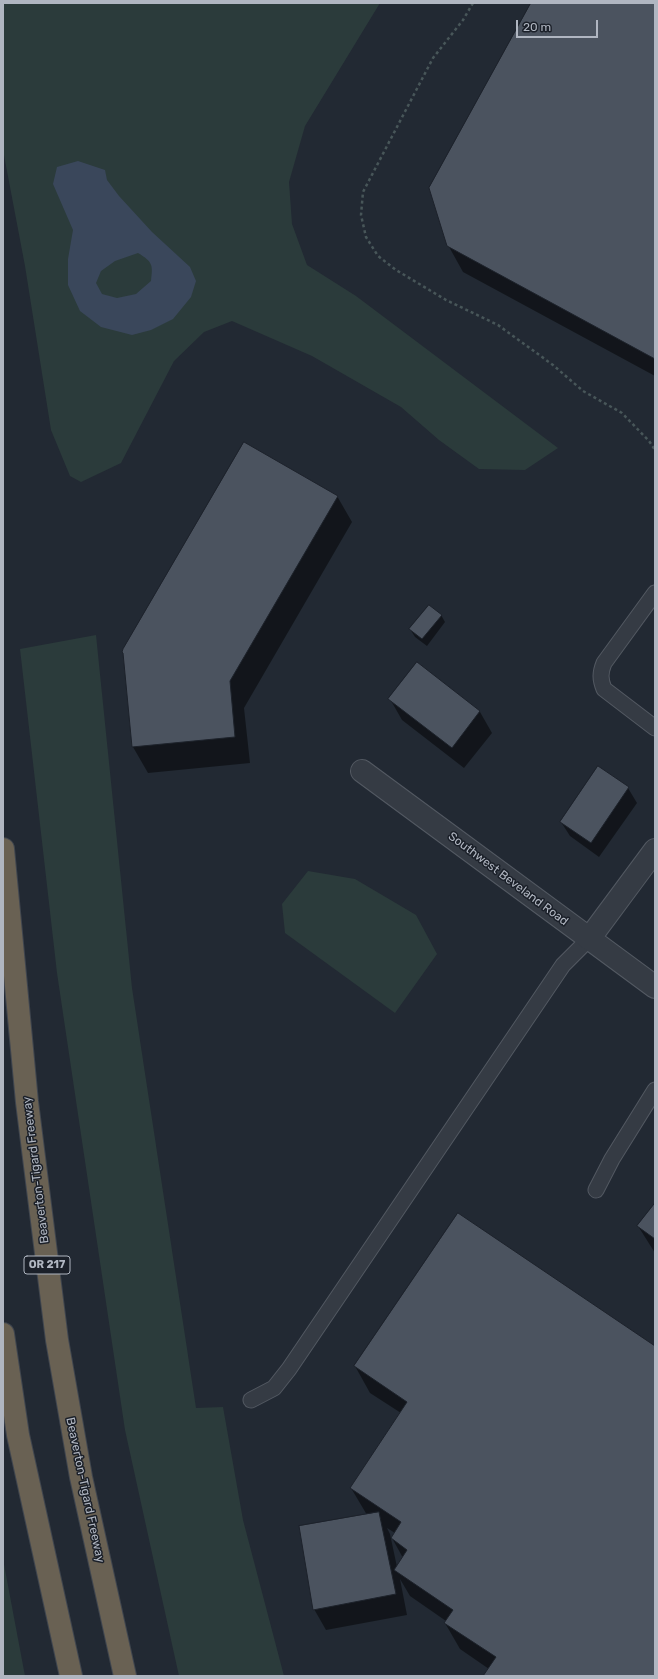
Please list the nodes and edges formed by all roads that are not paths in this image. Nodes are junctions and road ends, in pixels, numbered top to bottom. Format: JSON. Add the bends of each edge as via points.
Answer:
{"nodes":[{"id":1,"x":655,"y":593,"type":"edge"},
{"id":2,"x":655,"y":728,"type":"edge"},
{"id":3,"x":362,"y":771,"type":"dead end"},
{"id":4,"x":3,"y":849,"type":"edge"},
{"id":5,"x":655,"y":850,"type":"edge"},
{"id":6,"x":589,"y":939,"type":"junction"},
{"id":7,"x":655,"y":987,"type":"edge"},
{"id":8,"x":655,"y":1090,"type":"edge"},
{"id":9,"x":596,"y":1190,"type":"dead end"},
{"id":10,"x":3,"y":1334,"type":"edge"},
{"id":11,"x":250,"y":1400,"type":"dead end"},
{"id":12,"x":70,"y":1676,"type":"edge"},
{"id":13,"x":125,"y":1676,"type":"edge"}],
"edges":[{"from":1,"to":2,"type":"lane","via":[[604,662],[600,681],[604,689]]},
{"from":3,"to":6,"type":"street","name":"Southwest Beveland Road"},
{"from":4,"to":13,"type":"highway","name":"Beaverton-Tigard Freeway","number":"OR 217","via":[[27,1102],[57,1340],[81,1477]]},
{"from":5,"to":6,"type":"street"},
{"from":6,"to":7,"type":"street","name":"Southwest Beveland Road"},
{"from":6,"to":11,"type":"lane","via":[[563,965],[289,1369],[274,1388]]},
{"from":8,"to":9,"type":"lane"},
{"from":10,"to":12,"type":"highway","via":[[18,1435]]}]}
